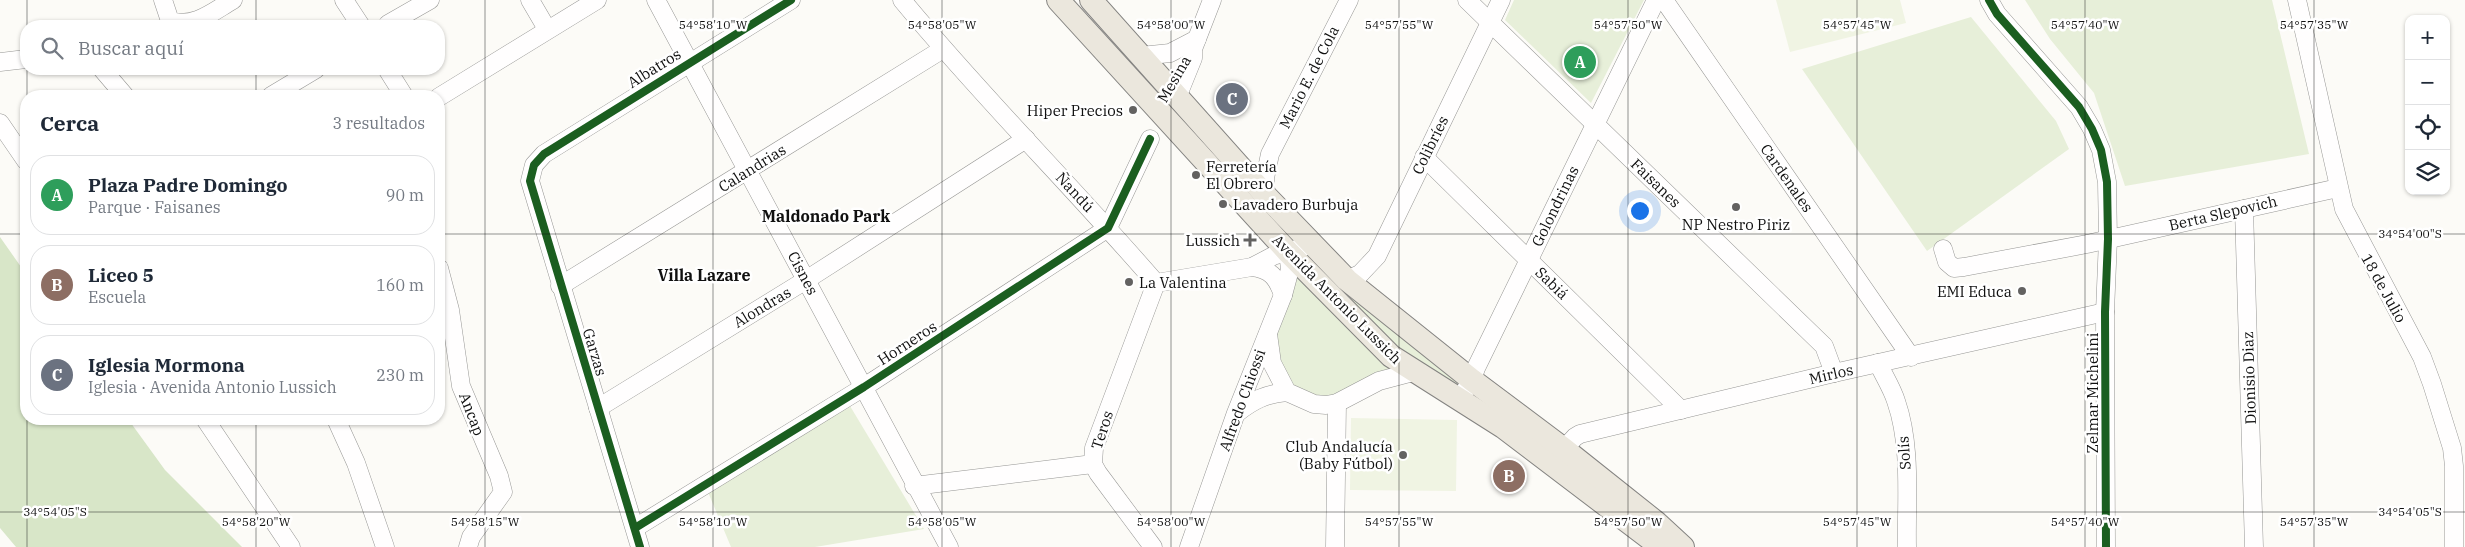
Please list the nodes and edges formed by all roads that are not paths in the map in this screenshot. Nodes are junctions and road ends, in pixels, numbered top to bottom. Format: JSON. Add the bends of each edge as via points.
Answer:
{"nodes":[{"id":1,"x":163,"y":0,"type":"edge"},
{"id":2,"x":233,"y":0,"type":"edge"},
{"id":3,"x":344,"y":0,"type":"edge"},
{"id":4,"x":430,"y":0,"type":"edge"},
{"id":5,"x":530,"y":0,"type":"edge"},
{"id":6,"x":597,"y":0,"type":"edge"},
{"id":7,"x":656,"y":0,"type":"edge"},
{"id":8,"x":791,"y":0,"type":"edge"},
{"id":9,"x":902,"y":0,"type":"edge"},
{"id":10,"x":1058,"y":0,"type":"edge"},
{"id":11,"x":1091,"y":0,"type":"edge"},
{"id":12,"x":1212,"y":0,"type":"edge"},
{"id":13,"x":1349,"y":0,"type":"edge"},
{"id":14,"x":1467,"y":0,"type":"edge"},
{"id":15,"x":1501,"y":0,"type":"edge"},
{"id":16,"x":1656,"y":0,"type":"edge"},
{"id":17,"x":1664,"y":0,"type":"edge"},
{"id":18,"x":1989,"y":0,"type":"edge"},
{"id":19,"x":2297,"y":0,"type":"edge"},
{"id":20,"x":170,"y":20,"type":"edge"},
{"id":21,"x":198,"y":20,"type":"edge"},
{"id":22,"x":357,"y":20,"type":"edge"},
{"id":23,"x":395,"y":20,"type":"edge"},
{"id":24,"x":1490,"y":21,"type":"junction"},
{"id":25,"x":547,"y":29,"type":"junction"},
{"id":26,"x":1195,"y":44,"type":"junction"},
{"id":27,"x":943,"y":49,"type":"junction"},
{"id":28,"x":1141,"y":56,"type":"junction"},
{"id":29,"x":20,"y":60,"type":"edge"},
{"id":30,"x":0,"y":62,"type":"edge"},
{"id":31,"x":689,"y":62,"type":"junction"},
{"id":32,"x":107,"y":75,"type":"edge"},
{"id":33,"x":306,"y":75,"type":"edge"},
{"id":34,"x":391,"y":75,"type":"edge"},
{"id":35,"x":120,"y":90,"type":"edge"},
{"id":36,"x":281,"y":90,"type":"edge"},
{"id":37,"x":400,"y":90,"type":"edge"},
{"id":38,"x":1174,"y":91,"type":"junction"},
{"id":39,"x":445,"y":93,"type":"edge"},
{"id":40,"x":1158,"y":110,"type":"junction"},
{"id":41,"x":0,"y":123,"type":"edge"},
{"id":42,"x":1595,"y":124,"type":"junction"},
{"id":43,"x":1026,"y":139,"type":"junction"},
{"id":44,"x":1150,"y":139,"type":"dead end"},
{"id":45,"x":20,"y":152,"type":"edge"},
{"id":46,"x":1270,"y":154,"type":"junction"},
{"id":47,"x":1424,"y":156,"type":"junction"},
{"id":48,"x":1236,"y":161,"type":"junction"},
{"id":49,"x":534,"y":165,"type":"joint"},
{"id":50,"x":748,"y":170,"type":"junction"},
{"id":51,"x":2338,"y":188,"type":"junction"},
{"id":52,"x":1266,"y":196,"type":"junction"},
{"id":53,"x":2244,"y":209,"type":"junction"},
{"id":54,"x":1108,"y":228,"type":"junction"},
{"id":55,"x":2108,"y":239,"type":"junction"},
{"id":56,"x":1313,"y":244,"type":"junction"},
{"id":57,"x":1943,"y":249,"type":"dead end"},
{"id":58,"x":1288,"y":252,"type":"junction"},
{"id":59,"x":1528,"y":260,"type":"junction"},
{"id":60,"x":1252,"y":267,"type":"junction"},
{"id":61,"x":806,"y":280,"type":"junction"},
{"id":62,"x":1347,"y":280,"type":"junction"},
{"id":63,"x":1156,"y":283,"type":"junction"},
{"id":64,"x":560,"y":286,"type":"junction"},
{"id":65,"x":445,"y":291,"type":"edge"},
{"id":66,"x":1283,"y":295,"type":"junction"},
{"id":67,"x":2105,"y":312,"type":"junction"},
{"id":68,"x":1268,"y":331,"type":"junction"},
{"id":69,"x":1911,"y":357,"type":"junction"},
{"id":70,"x":1878,"y":363,"type":"junction"},
{"id":71,"x":1413,"y":372,"type":"junction"},
{"id":72,"x":1834,"y":373,"type":"junction"},
{"id":73,"x":1472,"y":380,"type":"junction"},
{"id":74,"x":864,"y":387,"type":"junction"},
{"id":75,"x":1441,"y":387,"type":"junction"},
{"id":76,"x":1287,"y":392,"type":"junction"},
{"id":77,"x":1337,"y":403,"type":"junction"},
{"id":78,"x":598,"y":408,"type":"junction"},
{"id":79,"x":1680,"y":410,"type":"junction"},
{"id":80,"x":1236,"y":413,"type":"junction"},
{"id":81,"x":209,"y":425,"type":"edge"},
{"id":82,"x":220,"y":425,"type":"edge"},
{"id":83,"x":339,"y":425,"type":"edge"},
{"id":84,"x":2458,"y":445,"type":"edge"},
{"id":85,"x":1564,"y":450,"type":"junction"},
{"id":86,"x":1093,"y":464,"type":"junction"},
{"id":87,"x":914,"y":486,"type":"junction"},
{"id":88,"x":635,"y":528,"type":"junction"},
{"id":89,"x":291,"y":547,"type":"edge"},
{"id":90,"x":301,"y":547,"type":"edge"},
{"id":91,"x":386,"y":547,"type":"edge"},
{"id":92,"x":468,"y":547,"type":"edge"},
{"id":93,"x":640,"y":547,"type":"edge"},
{"id":94,"x":948,"y":547,"type":"edge"},
{"id":95,"x":1153,"y":547,"type":"edge"},
{"id":96,"x":1190,"y":547,"type":"edge"},
{"id":97,"x":1335,"y":547,"type":"edge"},
{"id":98,"x":1661,"y":547,"type":"edge"},
{"id":99,"x":1683,"y":547,"type":"edge"},
{"id":100,"x":1907,"y":547,"type":"edge"},
{"id":101,"x":2106,"y":547,"type":"edge"},
{"id":102,"x":2254,"y":547,"type":"edge"},
{"id":103,"x":2454,"y":547,"type":"edge"}],
"edges":[{"from":1,"to":20,"type":"street"},
{"from":2,"to":21,"type":"street"},
{"from":3,"to":22,"type":"street"},
{"from":4,"to":23,"type":"street"},
{"from":5,"to":25,"type":"street"},
{"from":6,"to":25,"type":"street"},
{"from":7,"to":31,"type":"street","name":"Cisnes"},
{"from":8,"to":31,"type":"street","name":"Albatros"},
{"from":9,"to":27,"type":"street","name":"Ñandú"},
{"from":10,"to":40,"type":"main road","name":"Avenida Antonio Lussich"},
{"from":11,"to":28,"type":"main road","name":"Avenida Antonio Lussich"},
{"from":12,"to":26,"type":"street","name":"Mesina"},
{"from":13,"to":46,"type":"street","name":"Mario E. de Cola"},
{"from":14,"to":24,"type":"street","name":"Faisanes"},
{"from":15,"to":24,"type":"street","name":"Colibríes"},
{"from":16,"to":42,"type":"street","name":"Golondrinas"},
{"from":17,"to":69,"type":"street","name":"Cardenales"},
{"from":18,"to":55,"type":"street","name":"Zelmar Michelini","via":[[1997,14],[2079,107],[2092,128],[2101,150],[2107,182]]},
{"from":19,"to":51,"type":"street","name":"18 de Julio"},
{"from":24,"to":42,"type":"street","name":"Faisanes"},
{"from":24,"to":47,"type":"street","name":"Colibríes"},
{"from":25,"to":39,"type":"street"},
{"from":26,"to":28,"type":"street","name":"Mesina","via":[[1170,53]]},
{"from":26,"to":38,"type":"street","name":"Mesina","via":[[1193,58]]},
{"from":27,"to":43,"type":"street","name":"Ñandú"},
{"from":27,"to":50,"type":"street","name":"Calandrias"},
{"from":28,"to":38,"type":"main road","name":"Avenida Antonio Lussich"},
{"from":29,"to":30,"type":"street"},
{"from":31,"to":49,"type":"street","name":"Albatros","via":[[544,154]]},
{"from":31,"to":50,"type":"street","name":"Cisnes"},
{"from":32,"to":35,"type":"street"},
{"from":33,"to":36,"type":"street"},
{"from":34,"to":37,"type":"street"},
{"from":38,"to":40,"type":"street","name":"Mesina","via":[[1163,95]]},
{"from":38,"to":48,"type":"main road","name":"Avenida Antonio Lussich"},
{"from":40,"to":58,"type":"main road","name":"Avenida Antonio Lussich"},
{"from":41,"to":45,"type":"street"},
{"from":42,"to":59,"type":"street","name":"Golondrinas"},
{"from":42,"to":72,"type":"street","name":"Faisanes","via":[[1824,346]]},
{"from":43,"to":54,"type":"street","name":"Ñandú"},
{"from":43,"to":61,"type":"street","name":"Alondras"},
{"from":44,"to":54,"type":"street"},
{"from":46,"to":48,"type":"street","via":[[1255,162]]},
{"from":46,"to":52,"type":"street","name":"Mario E. de Cola"},
{"from":47,"to":59,"type":"street","name":"Sabiá"},
{"from":47,"to":62,"type":"street","name":"Colibríes","via":[[1377,256],[1360,274]]},
{"from":48,"to":52,"type":"main road","name":"Avenida Antonio Lussich"},
{"from":49,"to":64,"type":"street","name":"Garzas","via":[[530,181]]},
{"from":50,"to":61,"type":"street","name":"Cisnes"},
{"from":50,"to":64,"type":"street","name":"Calandrias"},
{"from":51,"to":53,"type":"street","name":"Berta Slepovich"},
{"from":51,"to":84,"type":"street","name":"18 de Julio","via":[[2352,229],[2422,357]]},
{"from":52,"to":56,"type":"main road","name":"Avenida Antonio Lussich"},
{"from":53,"to":55,"type":"street","name":"Berta Slepovich"},
{"from":53,"to":102,"type":"street","name":"Dionisio Diaz"},
{"from":54,"to":63,"type":"street","name":"Ñandú"},
{"from":54,"to":74,"type":"street","name":"Horneros"},
{"from":55,"to":57,"type":"street","name":"Berta Slepovich","via":[[1964,268],[1954,268],[1947,262]]},
{"from":55,"to":67,"type":"street","name":"Zelmar Michelini"},
{"from":56,"to":58,"type":"street"},
{"from":56,"to":62,"type":"main road","name":"Avenida Antonio Lussich"},
{"from":58,"to":60,"type":"street"},
{"from":58,"to":66,"type":"street","name":"Alfredo Chiossi","via":[[1290,269]]},
{"from":58,"to":71,"type":"main road","name":"Avenida Antonio Lussich","via":[[1391,356]]},
{"from":59,"to":73,"type":"street","name":"Golondrinas"},
{"from":59,"to":79,"type":"street","name":"Sabiá"},
{"from":60,"to":63,"type":"street"},
{"from":60,"to":66,"type":"street","via":[[1271,272]]},
{"from":61,"to":74,"type":"street","name":"Cisnes"},
{"from":61,"to":78,"type":"street","name":"Alondras"},
{"from":62,"to":73,"type":"main road","name":"Avenida Antonio Lussich"},
{"from":63,"to":86,"type":"street","name":"Teros","via":[[1094,448]]},
{"from":64,"to":78,"type":"street","name":"Garzas"},
{"from":65,"to":92,"type":"street","name":"Ancap","via":[[461,386],[503,492],[471,537]]},
{"from":66,"to":68,"type":"street","name":"Alfredo Chiossi"},
{"from":67,"to":69,"type":"street","name":"Mirlos"},
{"from":67,"to":101,"type":"street","name":"Zelmar Michelini"},
{"from":68,"to":76,"type":"street","via":[[1272,363]]},
{"from":68,"to":80,"type":"street","name":"Alfredo Chiossi"},
{"from":69,"to":70,"type":"street","name":"Mirlos"},
{"from":70,"to":72,"type":"street","name":"Mirlos"},
{"from":70,"to":100,"type":"street","name":"Solís","via":[[1896,400],[1902,423],[1906,460]]},
{"from":71,"to":75,"type":"main road","name":"Avenida Antonio Lussich"},
{"from":71,"to":77,"type":"street","via":[[1379,381]]},
{"from":72,"to":79,"type":"street","name":"Mirlos"},
{"from":73,"to":75,"type":"street","via":[[1466,389]]},
{"from":73,"to":85,"type":"main road","name":"Avenida Antonio Lussich"},
{"from":74,"to":87,"type":"street","name":"Cisnes"},
{"from":74,"to":88,"type":"street","name":"Horneros"},
{"from":75,"to":98,"type":"main road","name":"Avenida Antonio Lussich","via":[[1503,427]]},
{"from":76,"to":77,"type":"street","via":[[1314,404]]},
{"from":76,"to":80,"type":"street","via":[[1251,401]]},
{"from":77,"to":97,"type":"street"},
{"from":78,"to":88,"type":"street","name":"Garzas"},
{"from":79,"to":85,"type":"street","name":"Mirlos","via":[[1580,434]]},
{"from":80,"to":96,"type":"street","name":"Alfredo Chiossi"},
{"from":81,"to":89,"type":"street"},
{"from":82,"to":90,"type":"street"},
{"from":83,"to":91,"type":"street"},
{"from":84,"to":103,"type":"street","name":"18 de Julio","via":[[2454,466]]},
{"from":85,"to":99,"type":"main road","name":"Avenida Antonio Lussich","via":[[1658,523]]},
{"from":86,"to":87,"type":"street","name":"Teros"},
{"from":86,"to":95,"type":"street"},
{"from":87,"to":94,"type":"street","name":"Cisnes"},
{"from":88,"to":93,"type":"street","name":"Garzas"}]}
